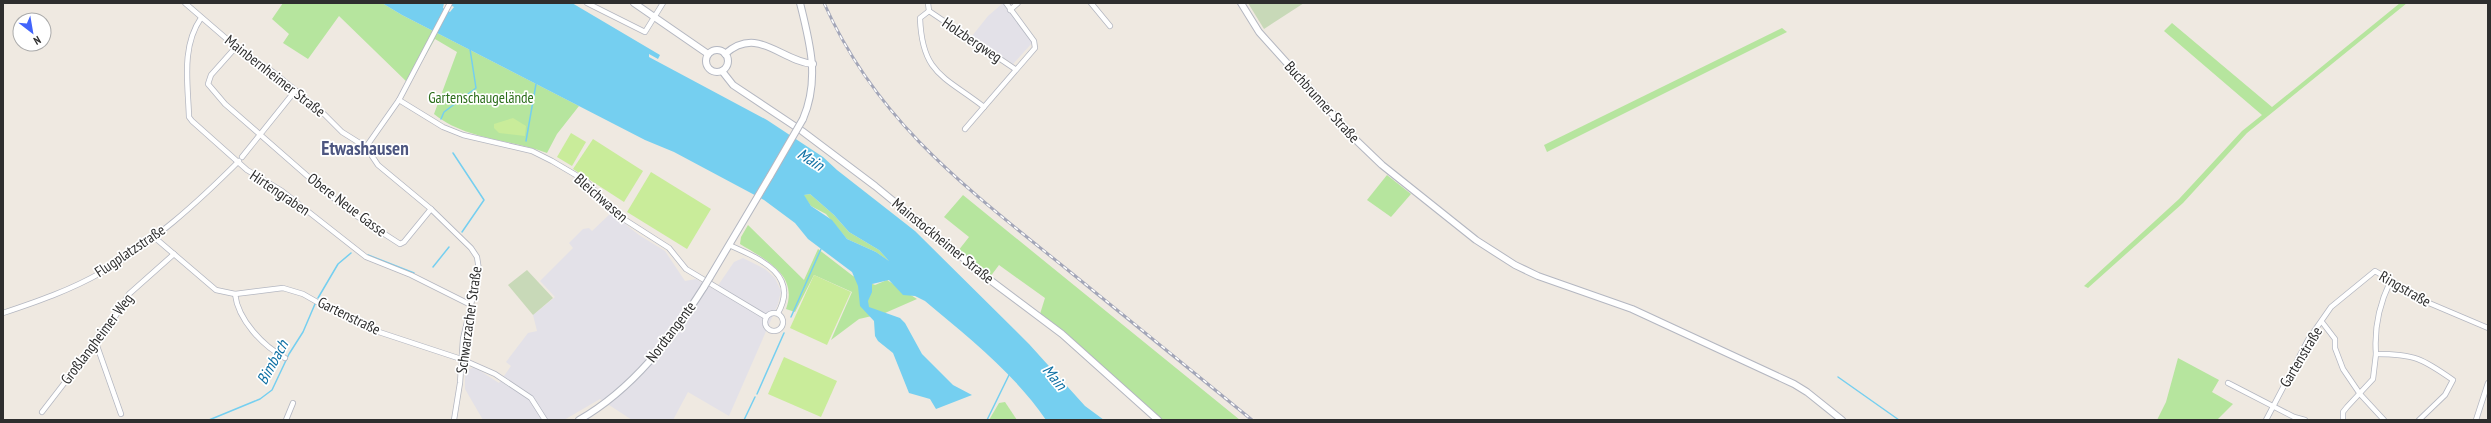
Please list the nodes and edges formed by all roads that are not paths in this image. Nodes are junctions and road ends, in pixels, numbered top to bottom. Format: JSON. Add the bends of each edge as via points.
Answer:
{"nodes":[{"id":1,"x":185,"y":3,"type":"edge"},
{"id":2,"x":450,"y":3,"type":"edge"},
{"id":3,"x":587,"y":3,"type":"edge"},
{"id":4,"x":634,"y":3,"type":"edge"},
{"id":5,"x":663,"y":3,"type":"edge"},
{"id":6,"x":800,"y":3,"type":"edge"},
{"id":7,"x":928,"y":3,"type":"edge"},
{"id":8,"x":1006,"y":3,"type":"edge"},
{"id":9,"x":1018,"y":3,"type":"edge"},
{"id":10,"x":1091,"y":3,"type":"edge"},
{"id":11,"x":1241,"y":3,"type":"edge"},
{"id":12,"x":1010,"y":10,"type":"junction"},
{"id":13,"x":929,"y":11,"type":"junction"},
{"id":14,"x":201,"y":18,"type":"junction"},
{"id":15,"x":653,"y":18,"type":"junction"},
{"id":16,"x":1110,"y":26,"type":"dead end"},
{"id":17,"x":236,"y":47,"type":"junction"},
{"id":18,"x":708,"y":54,"type":"junction"},
{"id":19,"x":726,"y":54,"type":"junction"},
{"id":20,"x":813,"y":64,"type":"junction"},
{"id":21,"x":1015,"y":69,"type":"junction"},
{"id":22,"x":722,"y":71,"type":"junction"},
{"id":23,"x":295,"y":91,"type":"junction"},
{"id":24,"x":399,"y":100,"type":"junction"},
{"id":25,"x":984,"y":107,"type":"junction"},
{"id":26,"x":965,"y":129,"type":"dead end"},
{"id":27,"x":259,"y":135,"type":"junction"},
{"id":28,"x":366,"y":147,"type":"junction"},
{"id":29,"x":242,"y":156,"type":"dead end"},
{"id":30,"x":238,"y":162,"type":"junction"},
{"id":31,"x":431,"y":209,"type":"junction"},
{"id":32,"x":154,"y":237,"type":"junction"},
{"id":33,"x":729,"y":245,"type":"junction"},
{"id":34,"x":174,"y":254,"type":"junction"},
{"id":35,"x":2390,"y":282,"type":"junction"},
{"id":36,"x":235,"y":294,"type":"junction"},
{"id":37,"x":469,"y":304,"type":"junction"},
{"id":38,"x":2331,"y":307,"type":"joint"},
{"id":39,"x":778,"y":313,"type":"junction"},
{"id":40,"x":3,"y":314,"type":"edge"},
{"id":41,"x":766,"y":317,"type":"junction"},
{"id":42,"x":2322,"y":322,"type":"junction"},
{"id":43,"x":2488,"y":328,"type":"edge"},
{"id":44,"x":96,"y":343,"type":"junction"},
{"id":45,"x":2376,"y":354,"type":"junction"},
{"id":46,"x":285,"y":358,"type":"dead end"},
{"id":47,"x":461,"y":359,"type":"junction"},
{"id":48,"x":2228,"y":383,"type":"dead end"},
{"id":49,"x":2488,"y":383,"type":"edge"},
{"id":50,"x":2360,"y":394,"type":"junction"},
{"id":51,"x":293,"y":403,"type":"dead end"},
{"id":52,"x":2273,"y":406,"type":"junction"},
{"id":53,"x":42,"y":412,"type":"dead end"},
{"id":54,"x":121,"y":414,"type":"dead end"},
{"id":55,"x":590,"y":417,"type":"edge"},
{"id":56,"x":2423,"y":419,"type":"edge"},
{"id":57,"x":286,"y":420,"type":"edge"},
{"id":58,"x":454,"y":420,"type":"edge"},
{"id":59,"x":545,"y":420,"type":"edge"},
{"id":60,"x":579,"y":420,"type":"edge"},
{"id":61,"x":1158,"y":420,"type":"edge"},
{"id":62,"x":1842,"y":420,"type":"edge"},
{"id":63,"x":2266,"y":420,"type":"edge"},
{"id":64,"x":2305,"y":420,"type":"edge"},
{"id":65,"x":2343,"y":420,"type":"edge"},
{"id":66,"x":2384,"y":420,"type":"edge"},
{"id":67,"x":2476,"y":420,"type":"edge"}],
"edges":[{"from":1,"to":14,"type":"street","name":"Mainbernheimer Straße"},
{"from":2,"to":24,"type":"street"},
{"from":3,"to":15,"type":"street","via":[[645,32]]},
{"from":4,"to":15,"type":"main road"},
{"from":5,"to":15,"type":"street"},
{"from":6,"to":20,"type":"main road","via":[[810,40]]},
{"from":7,"to":13,"type":"street"},
{"from":8,"to":12,"type":"street"},
{"from":9,"to":12,"type":"street"},
{"from":10,"to":16,"type":"street"},
{"from":11,"to":62,"type":"main road","name":"Buchbrunner Straße","via":[[1259,32],[1358,142],[1382,165],[1476,240],[1515,266],[1632,309],[1794,384]]},
{"from":12,"to":21,"type":"street","via":[[1035,44],[1035,48]]},
{"from":13,"to":21,"type":"street","name":"Holzbergweg"},
{"from":13,"to":25,"type":"street","via":[[920,18],[922,46],[928,61],[937,71]]},
{"from":14,"to":17,"type":"street","name":"Mainbernheimer Straße"},
{"from":14,"to":30,"type":"street","name":"Hirtengraben","via":[[194,28],[188,49],[189,117]]},
{"from":15,"to":18,"type":"main road"},
{"from":17,"to":23,"type":"street","name":"Mainbernheimer Straße"},
{"from":17,"to":27,"type":"street","name":"Obere Neue Gasse","via":[[211,75],[208,84],[225,104]]},
{"from":18,"to":19,"type":"main road","via":[[717,50]]},
{"from":18,"to":22,"type":"main road","via":[[708,68],[714,72]]},
{"from":19,"to":20,"type":"main road","via":[[740,43],[755,42],[802,62]]},
{"from":19,"to":22,"type":"main road","via":[[728,63]]},
{"from":20,"to":33,"type":"main road","name":"Nordtangente","bridge":true,"via":[[811,94],[803,119]]},
{"from":21,"to":25,"type":"street"},
{"from":22,"to":61,"type":"main road","name":"Mainstockheimer Straße","via":[[733,85],[802,131],[1062,334]]},
{"from":23,"to":27,"type":"street"},
{"from":23,"to":28,"type":"street","name":"Mainbernheimer Straße","via":[[342,132]]},
{"from":24,"to":28,"type":"street"},
{"from":24,"to":41,"type":"street","name":"Bleichwasen","via":[[443,127],[463,135],[532,151],[558,164],[586,181],[619,216],[669,248],[686,269]]},
{"from":25,"to":26,"type":"street"},
{"from":27,"to":29,"type":"street"},
{"from":27,"to":31,"type":"street","name":"Obere Neue Gasse","via":[[349,211],[398,243],[404,242]]},
{"from":28,"to":31,"type":"street","name":"Schwarzacher Straße","via":[[378,165]]},
{"from":30,"to":32,"type":"street","name":"Flugplatzstraße","via":[[210,192]]},
{"from":30,"to":37,"type":"street","name":"Hirtengraben","via":[[293,200],[366,257],[411,275]]},
{"from":31,"to":37,"type":"street","name":"Schwarzacher Straße","via":[[462,238],[477,257],[479,270]]},
{"from":32,"to":34,"type":"street","name":"Gartenstraße"},
{"from":32,"to":40,"type":"street","name":"Flugplatzstraße","via":[[115,264],[80,283]]},
{"from":33,"to":39,"type":"street","name":"Bleichwasen","via":[[761,261],[778,275],[784,293]]},
{"from":33,"to":55,"type":"main road","name":"Nordtangente","bridge":true,"via":[[678,327],[650,362]]},
{"from":34,"to":36,"type":"street","name":"Gartenstraße","via":[[216,290]]},
{"from":34,"to":44,"type":"street","name":"Großlangheimer Weg","via":[[129,294]]},
{"from":35,"to":38,"type":"street","name":"Ringstraße","via":[[2375,271]]},
{"from":35,"to":43,"type":"street","name":"Ringstraße","via":[[2428,304]]},
{"from":35,"to":45,"type":"street","via":[[2382,299],[2377,323]]},
{"from":36,"to":46,"type":"street","via":[[236,303],[252,330],[274,352]]},
{"from":36,"to":47,"type":"street","name":"Gartenstraße","via":[[283,288],[303,294],[379,332]]},
{"from":37,"to":47,"type":"street","name":"Schwarzacher Straße"},
{"from":38,"to":42,"type":"street","name":"Gartenstraße"},
{"from":39,"to":41,"type":"street","via":[[772,312]]},
{"from":39,"to":41,"type":"street","name":"Bleichwasen","via":[[783,321],[782,327],[778,330],[771,331],[767,328],[764,323]]},
{"from":42,"to":50,"type":"street","via":[[2335,339],[2335,348],[2343,369]]},
{"from":42,"to":52,"type":"street","name":"Gartenstraße","via":[[2308,340]]},
{"from":44,"to":53,"type":"street","name":"Großlangheimer Weg"},
{"from":44,"to":54,"type":"street"},
{"from":45,"to":50,"type":"street","via":[[2373,379]]},
{"from":45,"to":56,"type":"street","via":[[2420,358],[2453,380],[2445,395]]},
{"from":47,"to":58,"type":"street","name":"Schwarzacher Straße"},
{"from":47,"to":59,"type":"street","name":"Gartenstraße","via":[[495,374],[526,393]]},
{"from":48,"to":52,"type":"street"},
{"from":49,"to":67,"type":"street"},
{"from":50,"to":65,"type":"street","via":[[2343,412]]},
{"from":50,"to":66,"type":"street"},
{"from":51,"to":57,"type":"street"},
{"from":52,"to":63,"type":"street","name":"Gartenstraße"},
{"from":52,"to":64,"type":"street"},
{"from":55,"to":60,"type":"main road","name":"Nordtangente"}]}
